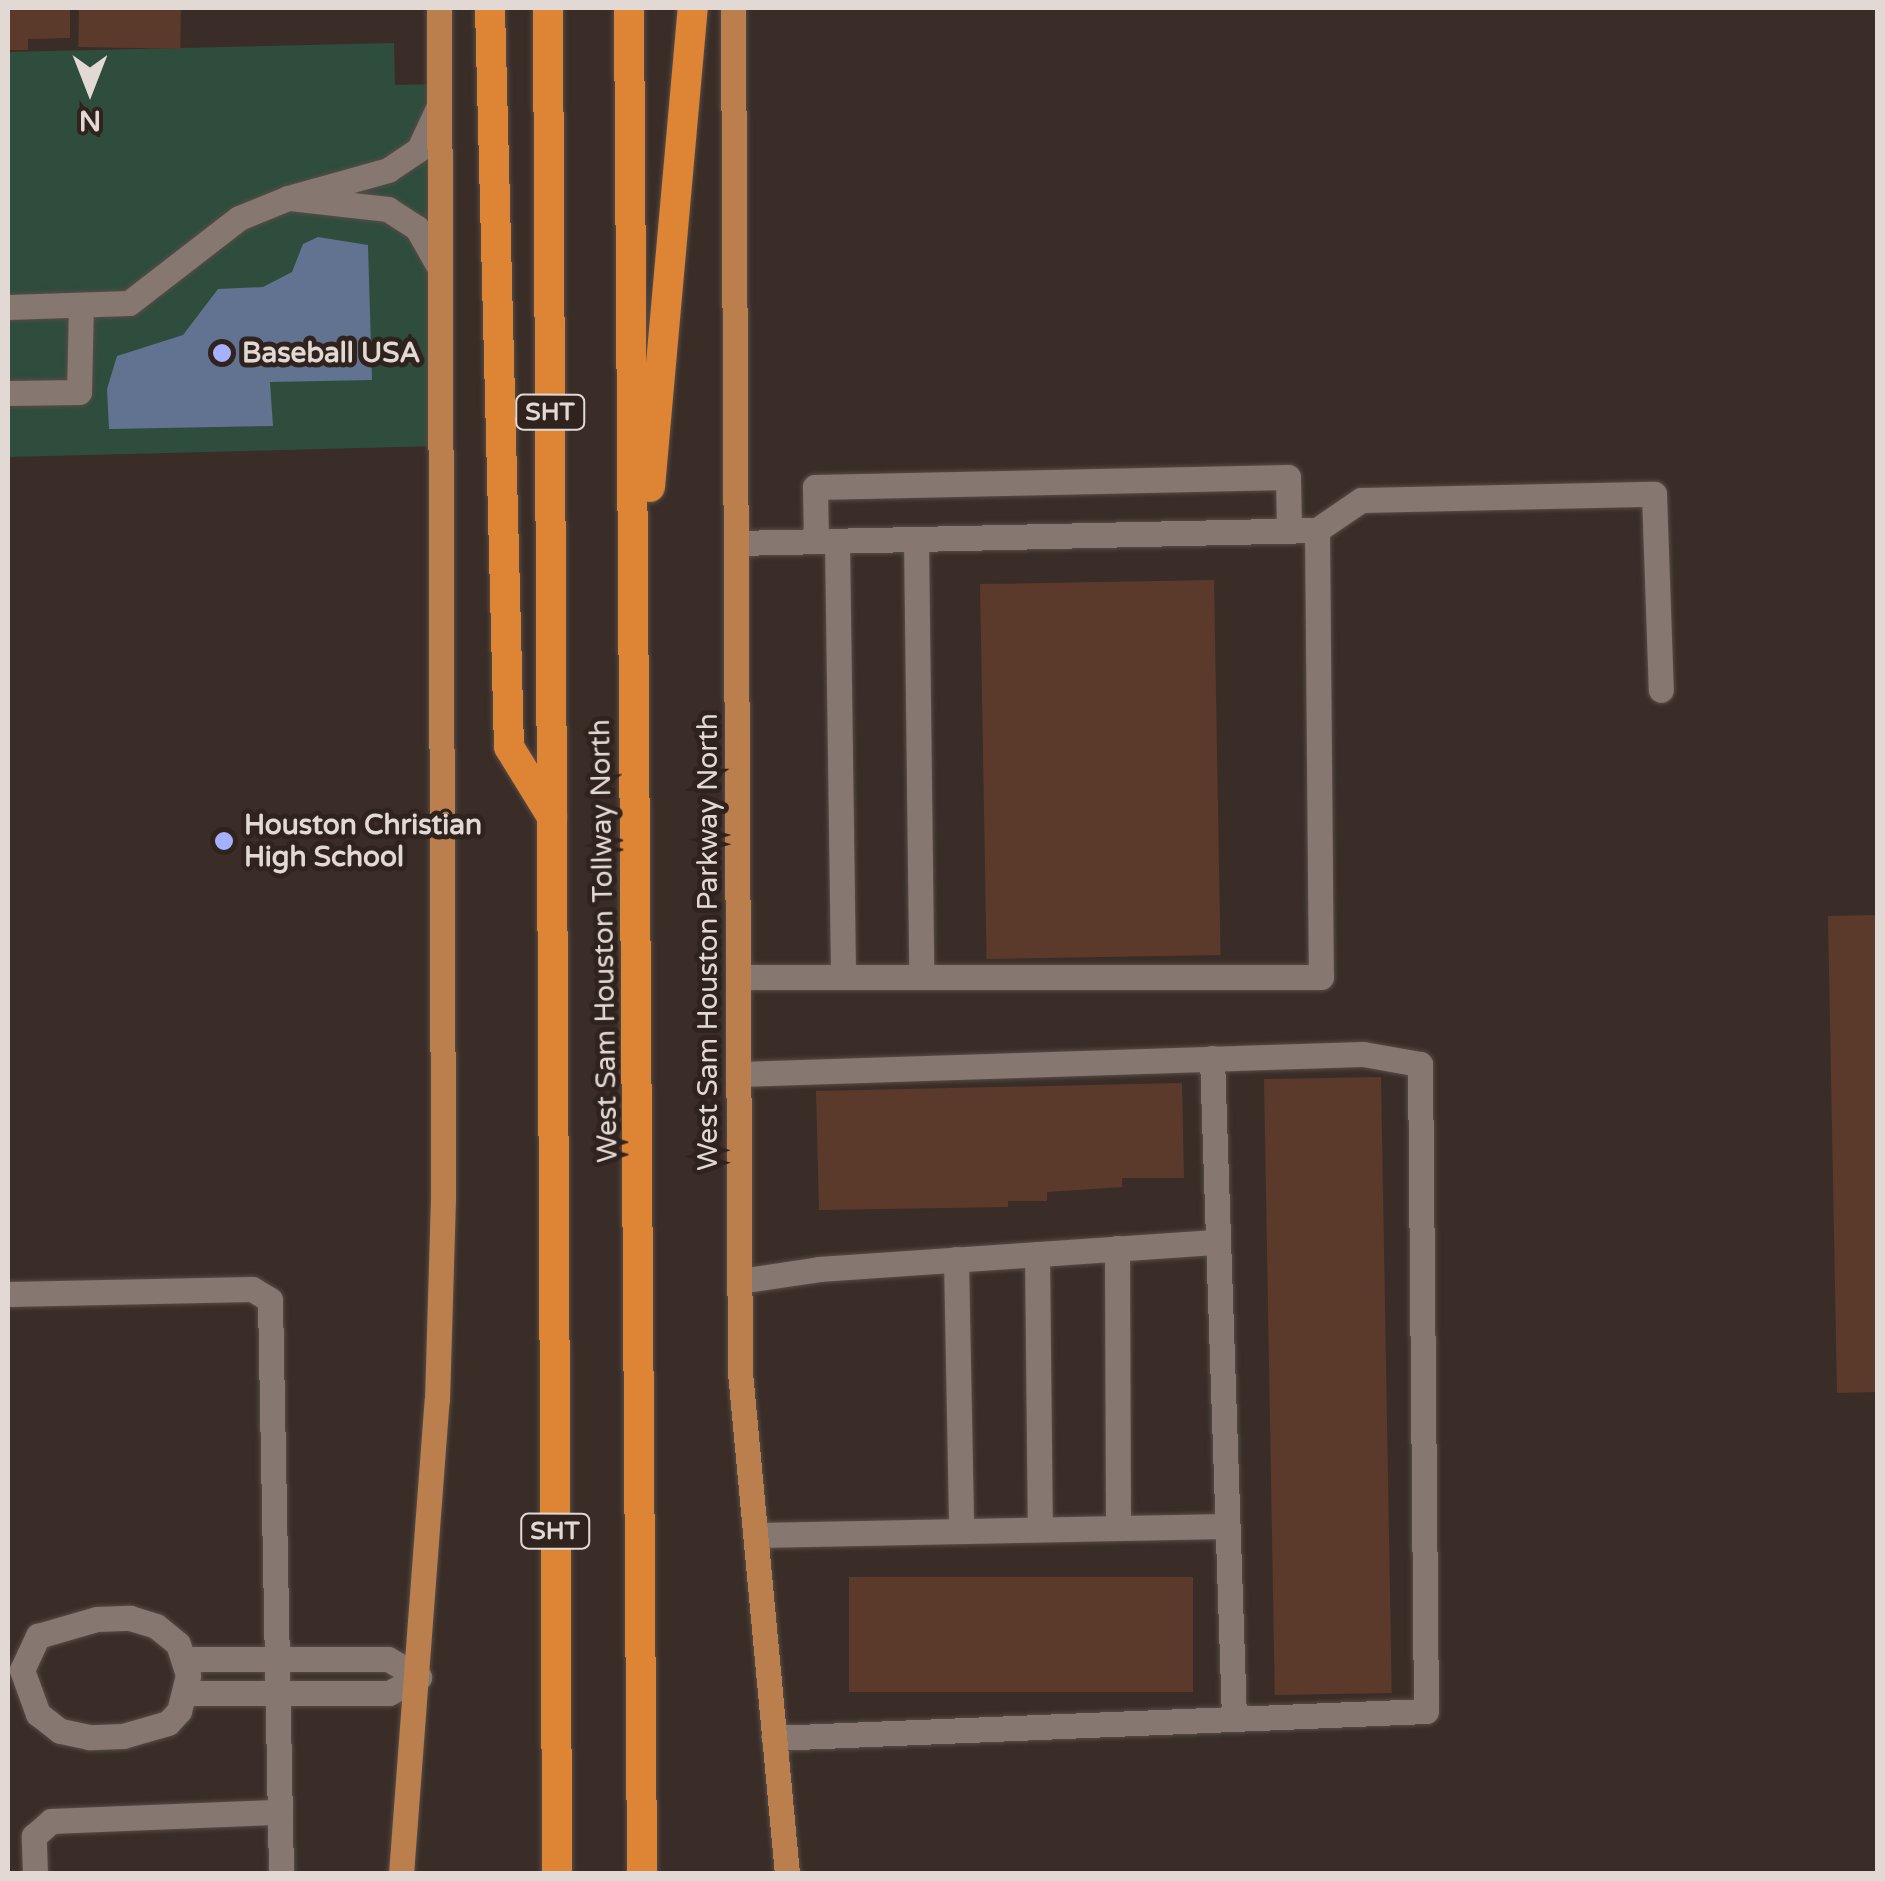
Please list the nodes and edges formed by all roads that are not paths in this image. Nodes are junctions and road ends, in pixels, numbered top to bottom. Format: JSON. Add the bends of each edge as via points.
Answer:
{"nodes":[{"id":1,"x":439,"y":8,"type":"edge"},
{"id":2,"x":490,"y":8,"type":"edge"},
{"id":3,"x":548,"y":8,"type":"edge"},
{"id":4,"x":630,"y":8,"type":"edge"},
{"id":5,"x":693,"y":8,"type":"edge"},
{"id":6,"x":733,"y":8,"type":"edge"},
{"id":7,"x":438,"y":106,"type":"junction"},
{"id":8,"x":288,"y":198,"type":"junction"},
{"id":9,"x":438,"y":265,"type":"junction"},
{"id":10,"x":81,"y":305,"type":"junction"},
{"id":11,"x":8,"y":306,"type":"edge"},
{"id":12,"x":8,"y":393,"type":"edge"},
{"id":13,"x":1289,"y":530,"type":"junction"},
{"id":14,"x":1317,"y":530,"type":"junction"},
{"id":15,"x":916,"y":539,"type":"junction"},
{"id":16,"x":827,"y":541,"type":"junction"},
{"id":17,"x":736,"y":543,"type":"junction"},
{"id":18,"x":634,"y":670,"type":"junction"},
{"id":19,"x":1661,"y":690,"type":"dead end"},
{"id":20,"x":552,"y":818,"type":"junction"},
{"id":21,"x":921,"y":977,"type":"junction"},
{"id":22,"x":738,"y":978,"type":"junction"},
{"id":23,"x":843,"y":978,"type":"junction"},
{"id":24,"x":1212,"y":1058,"type":"junction"},
{"id":25,"x":738,"y":1074,"type":"junction"},
{"id":26,"x":1218,"y":1242,"type":"junction"},
{"id":27,"x":1118,"y":1248,"type":"junction"},
{"id":28,"x":1036,"y":1254,"type":"junction"},
{"id":29,"x":956,"y":1259,"type":"junction"},
{"id":30,"x":740,"y":1281,"type":"junction"},
{"id":31,"x":8,"y":1294,"type":"edge"},
{"id":32,"x":1228,"y":1526,"type":"junction"},
{"id":33,"x":1040,"y":1528,"type":"junction"},
{"id":34,"x":1118,"y":1528,"type":"junction"},
{"id":35,"x":961,"y":1530,"type":"junction"},
{"id":36,"x":756,"y":1535,"type":"junction"},
{"id":37,"x":185,"y":1659,"type":"junction"},
{"id":38,"x":277,"y":1660,"type":"junction"},
{"id":39,"x":418,"y":1678,"type":"junction"},
{"id":40,"x":188,"y":1692,"type":"junction"},
{"id":41,"x":278,"y":1692,"type":"junction"},
{"id":42,"x":1234,"y":1716,"type":"junction"},
{"id":43,"x":774,"y":1738,"type":"junction"},
{"id":44,"x":280,"y":1812,"type":"junction"},
{"id":45,"x":35,"y":1874,"type":"edge"},
{"id":46,"x":281,"y":1874,"type":"edge"},
{"id":47,"x":401,"y":1874,"type":"edge"},
{"id":48,"x":556,"y":1874,"type":"edge"},
{"id":49,"x":642,"y":1874,"type":"edge"},
{"id":50,"x":787,"y":1874,"type":"edge"}],
"edges":[{"from":1,"to":7,"type":"main road"},
{"from":2,"to":20,"type":"highway","via":[[510,747]]},
{"from":3,"to":20,"type":"highway","name":"West Sam Houston Tollway North","number":"SHT"},
{"from":4,"to":18,"type":"highway","name":"West Sam Houston Tollway North"},
{"from":5,"to":18,"type":"highway"},
{"from":6,"to":17,"type":"main road","name":"West Sam Houston Parkway North"},
{"from":7,"to":8,"type":"lane","via":[[420,148],[388,170]]},
{"from":7,"to":9,"type":"main road"},
{"from":8,"to":9,"type":"lane","via":[[388,209],[418,228]]},
{"from":8,"to":10,"type":"lane","via":[[239,218],[129,304]]},
{"from":9,"to":39,"type":"main road","via":[[443,1199]]},
{"from":10,"to":11,"type":"lane"},
{"from":10,"to":12,"type":"lane","via":[[79,392]]},
{"from":13,"to":14,"type":"lane"},
{"from":13,"to":15,"type":"lane"},
{"from":13,"to":16,"type":"lane","via":[[1288,476],[815,487]]},
{"from":14,"to":19,"type":"lane","via":[[1361,500],[1654,494]]},
{"from":14,"to":21,"type":"lane","via":[[1322,977]]},
{"from":15,"to":16,"type":"lane"},
{"from":15,"to":21,"type":"lane"},
{"from":16,"to":17,"type":"lane"},
{"from":16,"to":23,"type":"lane"},
{"from":17,"to":22,"type":"main road","name":"West Sam Houston Parkway North"},
{"from":18,"to":49,"type":"highway","name":"West Sam Houston Tollway North"},
{"from":20,"to":48,"type":"highway","name":"West Sam Houston Tollway North","number":"SHT"},
{"from":21,"to":23,"type":"lane"},
{"from":22,"to":23,"type":"lane"},
{"from":22,"to":25,"type":"main road","name":"West Sam Houston Parkway North"},
{"from":24,"to":25,"type":"lane"},
{"from":24,"to":26,"type":"lane"},
{"from":24,"to":42,"type":"lane","via":[[1362,1054],[1420,1064],[1426,1711]]},
{"from":25,"to":30,"type":"main road","name":"West Sam Houston Parkway North"},
{"from":26,"to":27,"type":"lane"},
{"from":26,"to":32,"type":"lane"},
{"from":27,"to":28,"type":"lane"},
{"from":27,"to":34,"type":"lane"},
{"from":28,"to":29,"type":"lane"},
{"from":28,"to":33,"type":"lane"},
{"from":29,"to":30,"type":"lane"},
{"from":29,"to":35,"type":"lane"},
{"from":30,"to":36,"type":"main road","name":"West Sam Houston Parkway North","via":[[740,1372]]},
{"from":31,"to":38,"type":"lane","via":[[252,1288],[270,1300]]},
{"from":32,"to":34,"type":"lane"},
{"from":32,"to":42,"type":"lane"},
{"from":33,"to":34,"type":"lane"},
{"from":33,"to":35,"type":"lane"},
{"from":35,"to":36,"type":"lane"},
{"from":36,"to":43,"type":"main road","name":"West Sam Houston Parkway North"},
{"from":37,"to":38,"type":"lane"},
{"from":37,"to":40,"type":"lane"},
{"from":37,"to":40,"type":"lane","via":[[156,1626],[97,1620],[38,1636],[22,1670],[38,1714],[60,1731],[89,1737],[168,1723]]},
{"from":38,"to":39,"type":"lane","via":[[388,1659]]},
{"from":38,"to":41,"type":"lane"},
{"from":39,"to":41,"type":"lane","via":[[389,1692]]},
{"from":39,"to":47,"type":"main road"},
{"from":40,"to":41,"type":"lane"},
{"from":41,"to":44,"type":"lane"},
{"from":42,"to":43,"type":"lane"},
{"from":43,"to":50,"type":"main road","name":"West Sam Houston Parkway North"},
{"from":44,"to":45,"type":"lane","via":[[51,1821],[34,1836]]},
{"from":44,"to":46,"type":"lane"}]}
